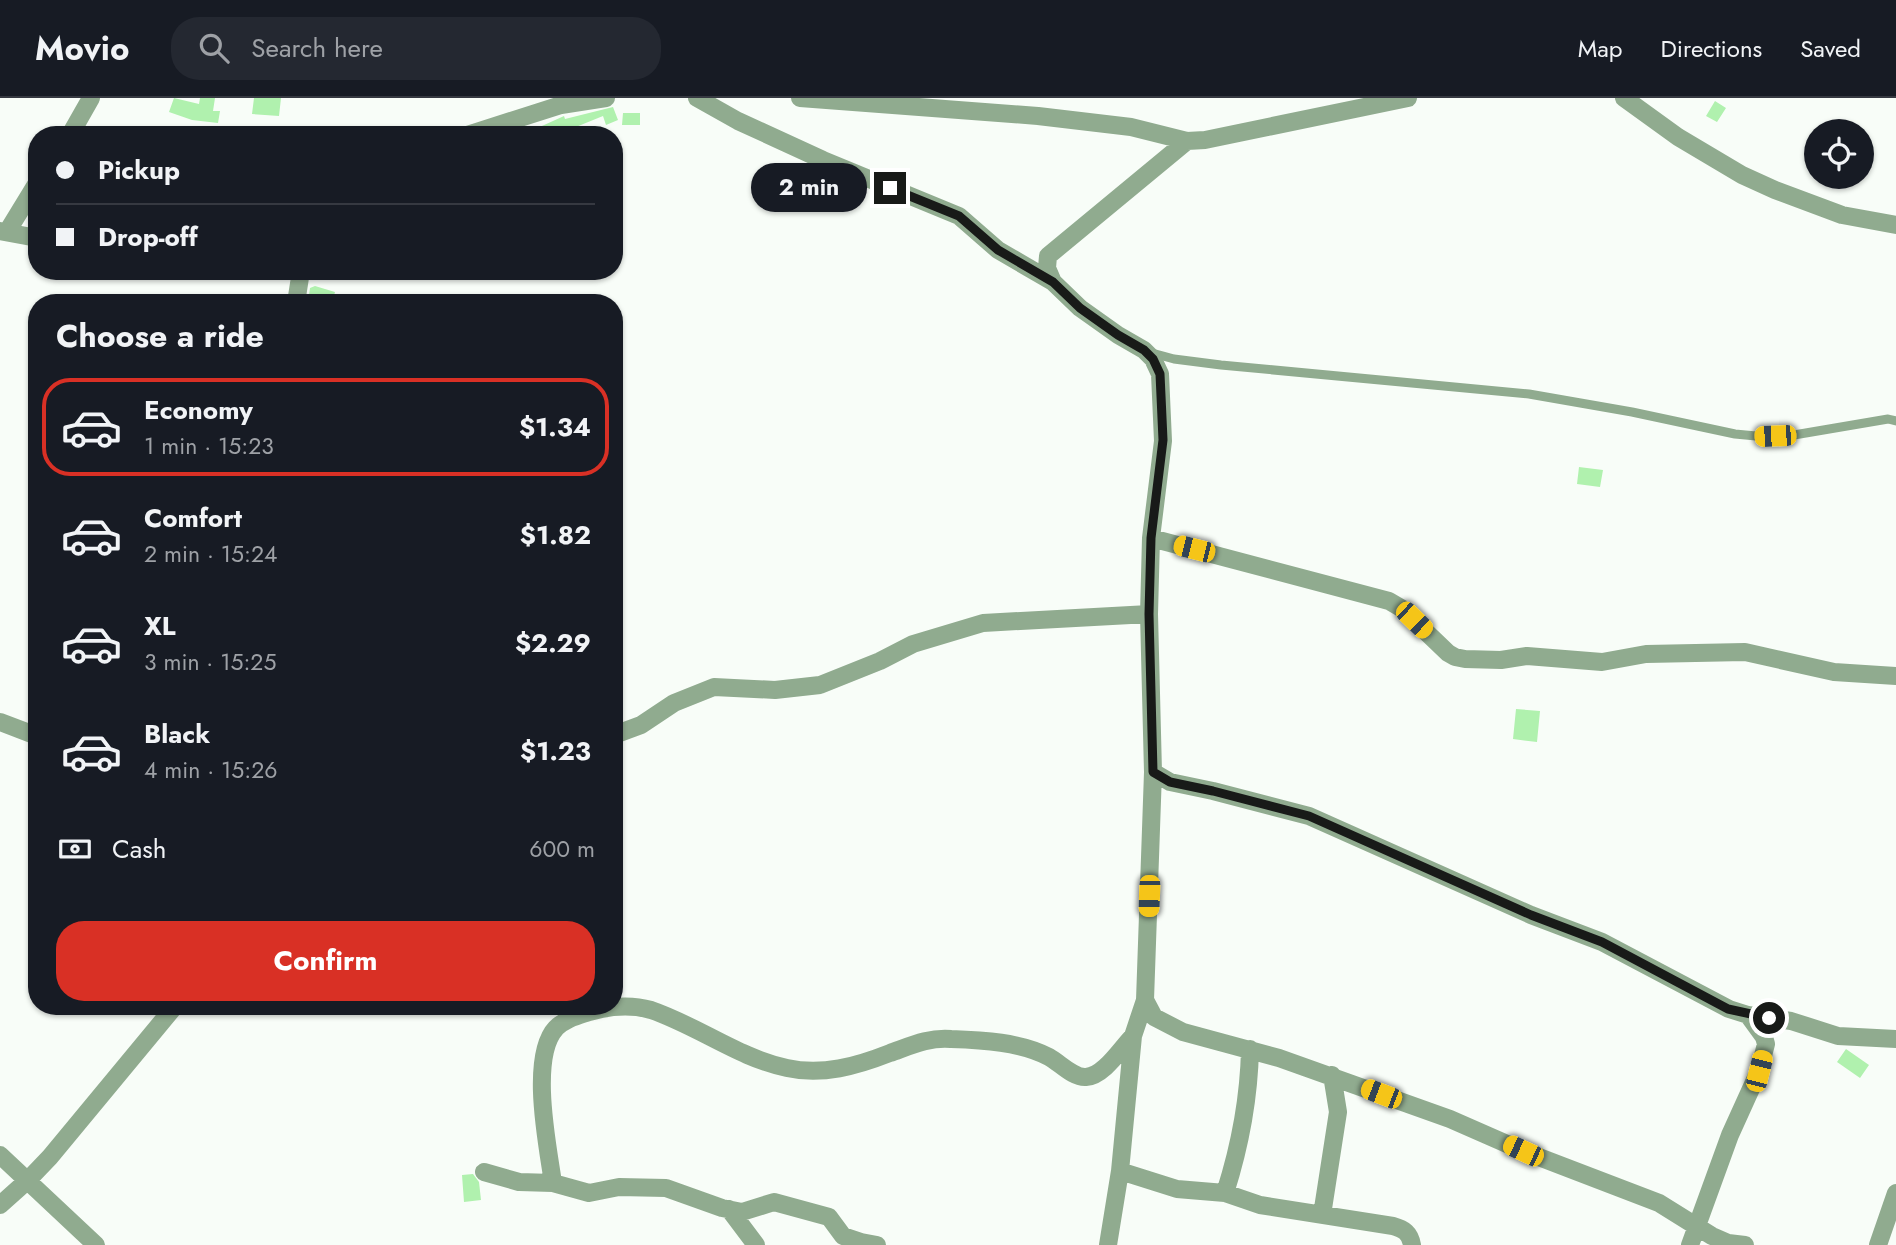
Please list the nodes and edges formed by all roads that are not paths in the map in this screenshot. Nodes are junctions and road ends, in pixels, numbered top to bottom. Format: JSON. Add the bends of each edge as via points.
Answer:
{"nodes":[{"id":1,"x":91,"y":98,"type":"edge"},
{"id":2,"x":606,"y":98,"type":"edge"},
{"id":3,"x":698,"y":98,"type":"edge"},
{"id":4,"x":800,"y":98,"type":"edge"},
{"id":5,"x":1408,"y":98,"type":"edge"},
{"id":6,"x":1624,"y":98,"type":"edge"},
{"id":7,"x":75,"y":126,"type":"edge"},
{"id":8,"x":494,"y":126,"type":"edge"},
{"id":9,"x":1187,"y":141,"type":"junction"},
{"id":10,"x":28,"y":196,"type":"edge"},
{"id":11,"x":1896,"y":225,"type":"edge"},
{"id":12,"x":4,"y":232,"type":"edge"},
{"id":13,"x":28,"y":236,"type":"edge"},
{"id":14,"x":1053,"y":282,"type":"junction"},
{"id":15,"x":1144,"y":350,"type":"junction"},
{"id":16,"x":1896,"y":421,"type":"edge"},
{"id":17,"x":1151,"y":538,"type":"junction"},
{"id":18,"x":1149,"y":614,"type":"junction"},
{"id":19,"x":1896,"y":676,"type":"edge"},
{"id":20,"x":0,"y":722,"type":"edge"},
{"id":21,"x":623,"y":732,"type":"edge"},
{"id":22,"x":28,"y":733,"type":"edge"},
{"id":23,"x":1153,"y":772,"type":"junction"},
{"id":24,"x":1144,"y":1000,"type":"junction"},
{"id":25,"x":623,"y":1006,"type":"edge"},
{"id":26,"x":168,"y":1015,"type":"edge"},
{"id":27,"x":583,"y":1015,"type":"edge"},
{"id":28,"x":1748,"y":1015,"type":"junction"},
{"id":29,"x":1133,"y":1036,"type":"junction"},
{"id":30,"x":1896,"y":1039,"type":"edge"},
{"id":31,"x":1250,"y":1049,"type":"junction"},
{"id":32,"x":1332,"y":1075,"type":"junction"},
{"id":33,"x":0,"y":1155,"type":"edge"},
{"id":34,"x":485,"y":1171,"type":"dead end"},
{"id":35,"x":1119,"y":1171,"type":"junction"},
{"id":36,"x":28,"y":1180,"type":"junction"},
{"id":37,"x":553,"y":1183,"type":"junction"},
{"id":38,"x":1225,"y":1193,"type":"junction"},
{"id":39,"x":1896,"y":1193,"type":"edge"},
{"id":40,"x":0,"y":1205,"type":"edge"},
{"id":41,"x":729,"y":1209,"type":"junction"},
{"id":42,"x":1322,"y":1215,"type":"junction"},
{"id":43,"x":1695,"y":1227,"type":"junction"},
{"id":44,"x":96,"y":1245,"type":"edge"},
{"id":45,"x":756,"y":1245,"type":"edge"},
{"id":46,"x":877,"y":1245,"type":"edge"},
{"id":47,"x":1108,"y":1245,"type":"edge"},
{"id":48,"x":1412,"y":1245,"type":"edge"},
{"id":49,"x":1690,"y":1245,"type":"edge"},
{"id":50,"x":1745,"y":1245,"type":"edge"},
{"id":51,"x":1878,"y":1245,"type":"edge"}],
"edges":[{"from":1,"to":7,"type":"street"},
{"from":2,"to":8,"type":"street","via":[[561,104]]},
{"from":3,"to":14,"type":"street","via":[[823,160],[959,216],[998,250]]},
{"from":4,"to":9,"type":"street","via":[[1078,120]]},
{"from":5,"to":9,"type":"street"},
{"from":6,"to":11,"type":"street","via":[[1678,137],[1764,185],[1842,215]]},
{"from":9,"to":14,"type":"street","via":[[1048,256],[1046,268]]},
{"from":10,"to":12,"type":"street"},
{"from":12,"to":13,"type":"street"},
{"from":14,"to":15,"type":"street","via":[[1080,308]]},
{"from":15,"to":16,"type":"lane","via":[[1221,365],[1529,394],[1756,436]]},
{"from":15,"to":17,"type":"street","via":[[1160,374],[1163,440]]},
{"from":17,"to":18,"type":"street"},
{"from":17,"to":19,"type":"street","via":[[1389,601],[1455,657],[1602,662],[1646,654],[1745,652],[1834,672]]},
{"from":18,"to":21,"type":"street","via":[[968,626],[913,644],[820,685],[775,690],[714,687]]},
{"from":18,"to":23,"type":"street"},
{"from":20,"to":22,"type":"street"},
{"from":23,"to":24,"type":"street"},
{"from":23,"to":28,"type":"street","via":[[1170,782],[1309,816],[1602,942],[1728,1009]]},
{"from":24,"to":29,"type":"street"},
{"from":24,"to":31,"type":"street","via":[[1154,1017],[1167,1026]]},
{"from":25,"to":29,"type":"street","via":[[651,1010],[738,1051],[808,1072],[950,1038],[1029,1049],[1085,1077],[1105,1067]]},
{"from":26,"to":36,"type":"street"},
{"from":27,"to":37,"type":"street","via":[[565,1021],[548,1041],[541,1104]]},
{"from":28,"to":30,"type":"street","via":[[1791,1021],[1838,1036]]},
{"from":28,"to":43,"type":"street","via":[[1766,1044]]},
{"from":29,"to":35,"type":"street"},
{"from":31,"to":32,"type":"street"},
{"from":31,"to":38,"type":"street","via":[[1245,1116]]},
{"from":32,"to":42,"type":"street","via":[[1338,1112]]},
{"from":32,"to":43,"type":"street","via":[[1658,1203]]},
{"from":33,"to":36,"type":"street"},
{"from":34,"to":37,"type":"street","via":[[519,1182]]},
{"from":35,"to":38,"type":"street","via":[[1177,1189]]},
{"from":35,"to":47,"type":"street"},
{"from":36,"to":40,"type":"street"},
{"from":36,"to":44,"type":"street"},
{"from":37,"to":41,"type":"street","via":[[595,1194],[619,1187],[666,1188]]},
{"from":38,"to":42,"type":"street","via":[[1260,1205]]},
{"from":39,"to":51,"type":"street"},
{"from":41,"to":45,"type":"street"},
{"from":41,"to":46,"type":"street","via":[[747,1211],[774,1202],[829,1217],[843,1236]]},
{"from":42,"to":48,"type":"street","via":[[1399,1228],[1411,1237]]},
{"from":43,"to":49,"type":"street"},
{"from":43,"to":50,"type":"street","via":[[1728,1243]]}]}
